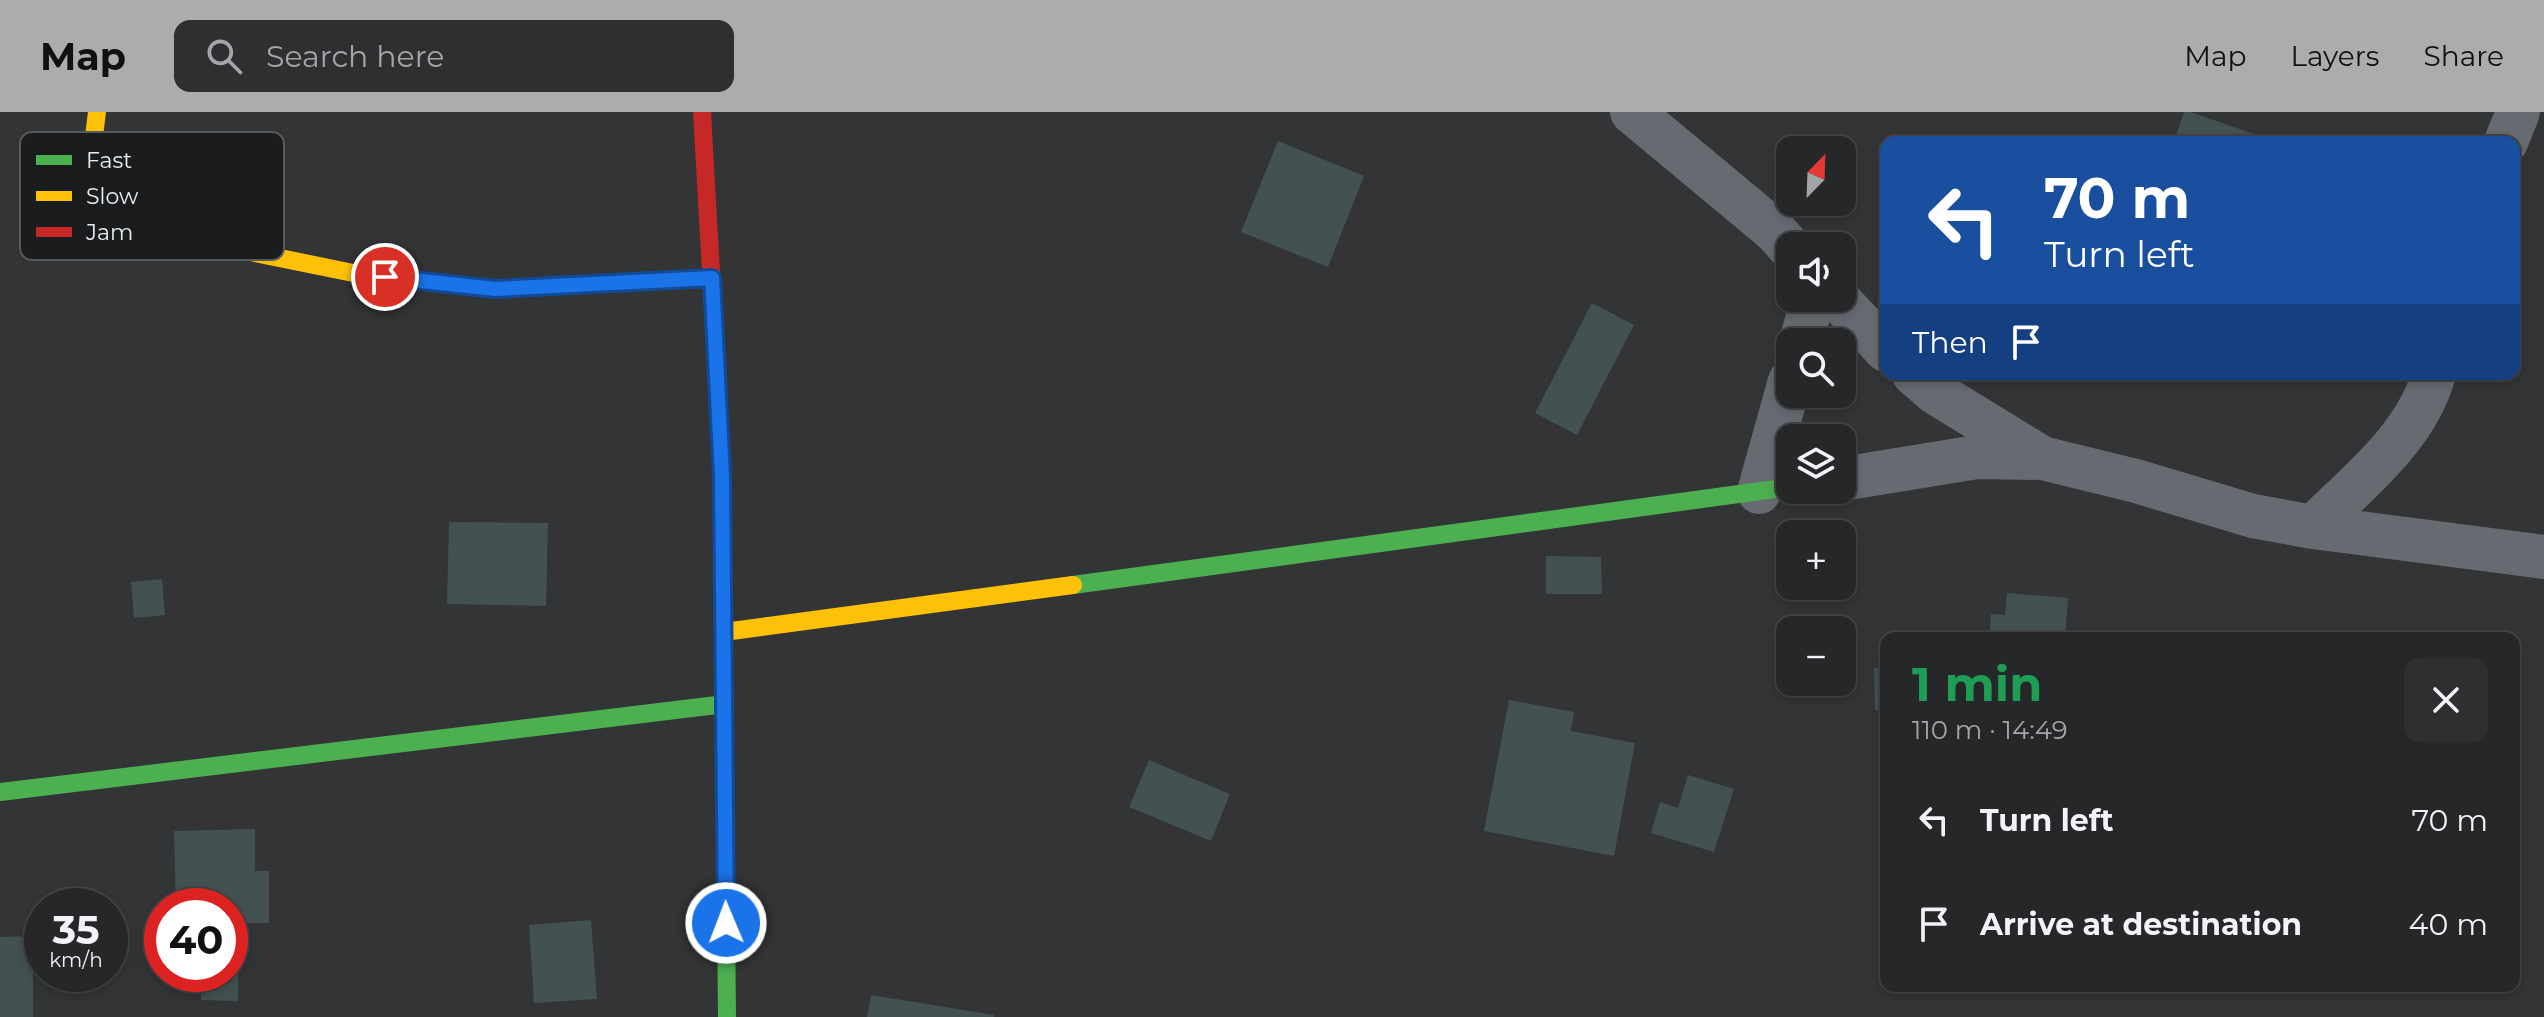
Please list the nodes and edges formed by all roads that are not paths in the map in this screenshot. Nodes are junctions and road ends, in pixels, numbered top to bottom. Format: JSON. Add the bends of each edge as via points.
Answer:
{"nodes":[{"id":1,"x":97,"y":112,"type":"edge"},
{"id":2,"x":702,"y":112,"type":"edge"},
{"id":3,"x":1632,"y":112,"type":"edge"},
{"id":4,"x":2518,"y":112,"type":"edge"},
{"id":5,"x":95,"y":132,"type":"edge"},
{"id":6,"x":2508,"y":136,"type":"edge"},
{"id":7,"x":1776,"y":232,"type":"edge"},
{"id":8,"x":284,"y":259,"type":"edge"},
{"id":9,"x":712,"y":278,"type":"junction"},
{"id":10,"x":1850,"y":312,"type":"edge"},
{"id":11,"x":1880,"y":344,"type":"edge"},
{"id":12,"x":1921,"y":380,"type":"edge"},
{"id":13,"x":2432,"y":380,"type":"edge"},
{"id":14,"x":1786,"y":408,"type":"edge"},
{"id":15,"x":2042,"y":458,"type":"junction"},
{"id":16,"x":1856,"y":477,"type":"edge"},
{"id":17,"x":1774,"y":490,"type":"edge"},
{"id":18,"x":2313,"y":527,"type":"junction"},
{"id":19,"x":2544,"y":557,"type":"edge"},
{"id":20,"x":724,"y":632,"type":"junction"},
{"id":21,"x":725,"y":704,"type":"junction"},
{"id":22,"x":0,"y":792,"type":"edge"},
{"id":23,"x":727,"y":1017,"type":"edge"}],
"edges":[{"from":1,"to":5,"type":"street"},
{"from":2,"to":9,"type":"street"},
{"from":3,"to":7,"type":"street"},
{"from":4,"to":6,"type":"street"},
{"from":8,"to":9,"type":"street","via":[[358,274],[495,289]]},
{"from":9,"to":20,"type":"street"},
{"from":10,"to":11,"type":"street"},
{"from":12,"to":15,"type":"street"},
{"from":13,"to":18,"type":"street","via":[[2399,441]]},
{"from":14,"to":17,"type":"street"},
{"from":15,"to":16,"type":"street","via":[[1977,457]]},
{"from":15,"to":18,"type":"street","via":[[2253,516]]},
{"from":17,"to":20,"type":"street"},
{"from":18,"to":19,"type":"street"},
{"from":20,"to":21,"type":"street"},
{"from":21,"to":22,"type":"street"},
{"from":21,"to":23,"type":"street"}]}
